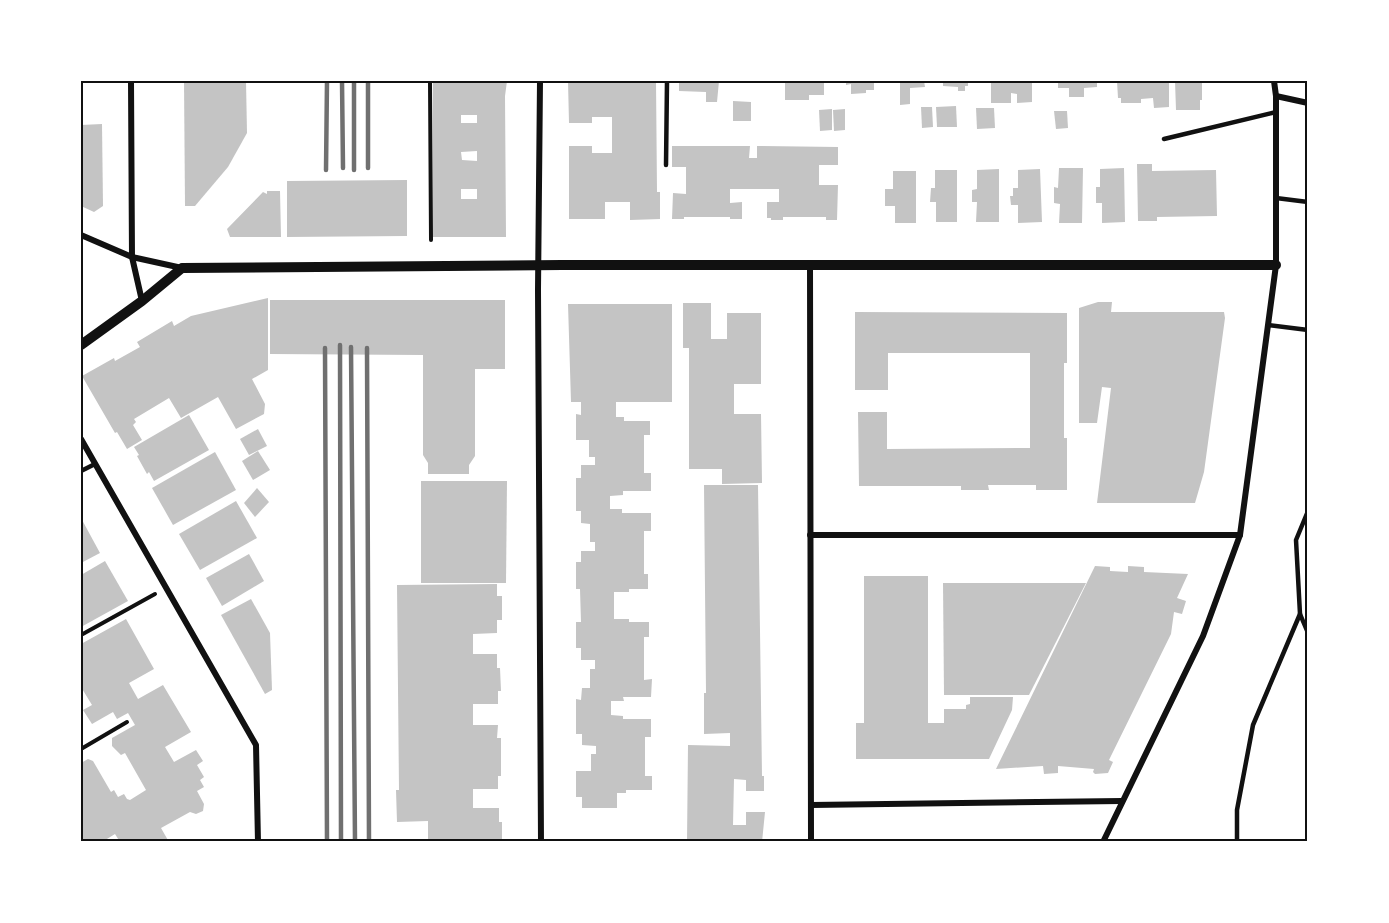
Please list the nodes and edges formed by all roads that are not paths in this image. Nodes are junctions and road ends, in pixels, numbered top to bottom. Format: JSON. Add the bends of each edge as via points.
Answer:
{"nodes":[{"id":1,"x":131,"y":81,"type":"edge"},
{"id":2,"x":540,"y":81,"type":"edge"},
{"id":3,"x":667,"y":81,"type":"edge"},
{"id":4,"x":1274,"y":81,"type":"edge"},
{"id":5,"x":1276,"y":96,"type":"junction"},
{"id":6,"x":1308,"y":103,"type":"edge"},
{"id":7,"x":1276,"y":112,"type":"junction"},
{"id":8,"x":1164,"y":139,"type":"dead end"},
{"id":9,"x":666,"y":165,"type":"dead end"},
{"id":10,"x":1276,"y":198,"type":"junction"},
{"id":11,"x":1308,"y":202,"type":"edge"},
{"id":12,"x":81,"y":235,"type":"edge"},
{"id":13,"x":132,"y":257,"type":"junction"},
{"id":14,"x":538,"y":265,"type":"junction"},
{"id":15,"x":810,"y":265,"type":"junction"},
{"id":16,"x":1276,"y":265,"type":"junction"},
{"id":17,"x":182,"y":268,"type":"junction"},
{"id":18,"x":142,"y":301,"type":"junction"},
{"id":19,"x":1268,"y":325,"type":"junction"},
{"id":20,"x":1308,"y":330,"type":"edge"},
{"id":21,"x":81,"y":345,"type":"edge"},
{"id":22,"x":81,"y":439,"type":"edge"},
{"id":23,"x":95,"y":464,"type":"junction"},
{"id":24,"x":81,"y":471,"type":"edge"},
{"id":25,"x":1308,"y":511,"type":"edge"},
{"id":26,"x":810,"y":535,"type":"junction"},
{"id":27,"x":1240,"y":535,"type":"junction"},
{"id":28,"x":1300,"y":614,"type":"junction"},
{"id":29,"x":1308,"y":633,"type":"edge"},
{"id":30,"x":1122,"y":801,"type":"junction"},
{"id":31,"x":811,"y":805,"type":"junction"},
{"id":32,"x":258,"y":842,"type":"edge"},
{"id":33,"x":541,"y":842,"type":"edge"},
{"id":34,"x":811,"y":842,"type":"edge"},
{"id":35,"x":1103,"y":842,"type":"edge"},
{"id":36,"x":1237,"y":842,"type":"edge"}],
"edges":[{"from":1,"to":13,"type":"street"},
{"from":2,"to":14,"type":"street"},
{"from":3,"to":9,"type":"lane"},
{"from":4,"to":5,"type":"street"},
{"from":5,"to":6,"type":"street"},
{"from":5,"to":7,"type":"street"},
{"from":7,"to":8,"type":"lane"},
{"from":7,"to":10,"type":"street"},
{"from":10,"to":11,"type":"lane"},
{"from":10,"to":16,"type":"street"},
{"from":12,"to":13,"type":"street"},
{"from":13,"to":17,"type":"street"},
{"from":13,"to":18,"type":"street"},
{"from":14,"to":15,"type":"street"},
{"from":14,"to":17,"type":"street"},
{"from":14,"to":33,"type":"street"},
{"from":15,"to":16,"type":"street"},
{"from":15,"to":26,"type":"street"},
{"from":16,"to":19,"type":"street"},
{"from":17,"to":18,"type":"street"},
{"from":18,"to":21,"type":"street"},
{"from":19,"to":20,"type":"lane"},
{"from":19,"to":27,"type":"street"},
{"from":22,"to":23,"type":"street"},
{"from":23,"to":24,"type":"lane"},
{"from":23,"to":32,"type":"street","via":[[256,745]]},
{"from":25,"to":28,"type":"lane","via":[[1296,540]]},
{"from":26,"to":27,"type":"street"},
{"from":26,"to":31,"type":"street"},
{"from":27,"to":30,"type":"street","via":[[1203,636]]},
{"from":28,"to":29,"type":"lane"},
{"from":28,"to":36,"type":"lane","via":[[1253,725],[1237,810]]},
{"from":30,"to":31,"type":"street"},
{"from":30,"to":35,"type":"street"},
{"from":31,"to":34,"type":"street"}]}
